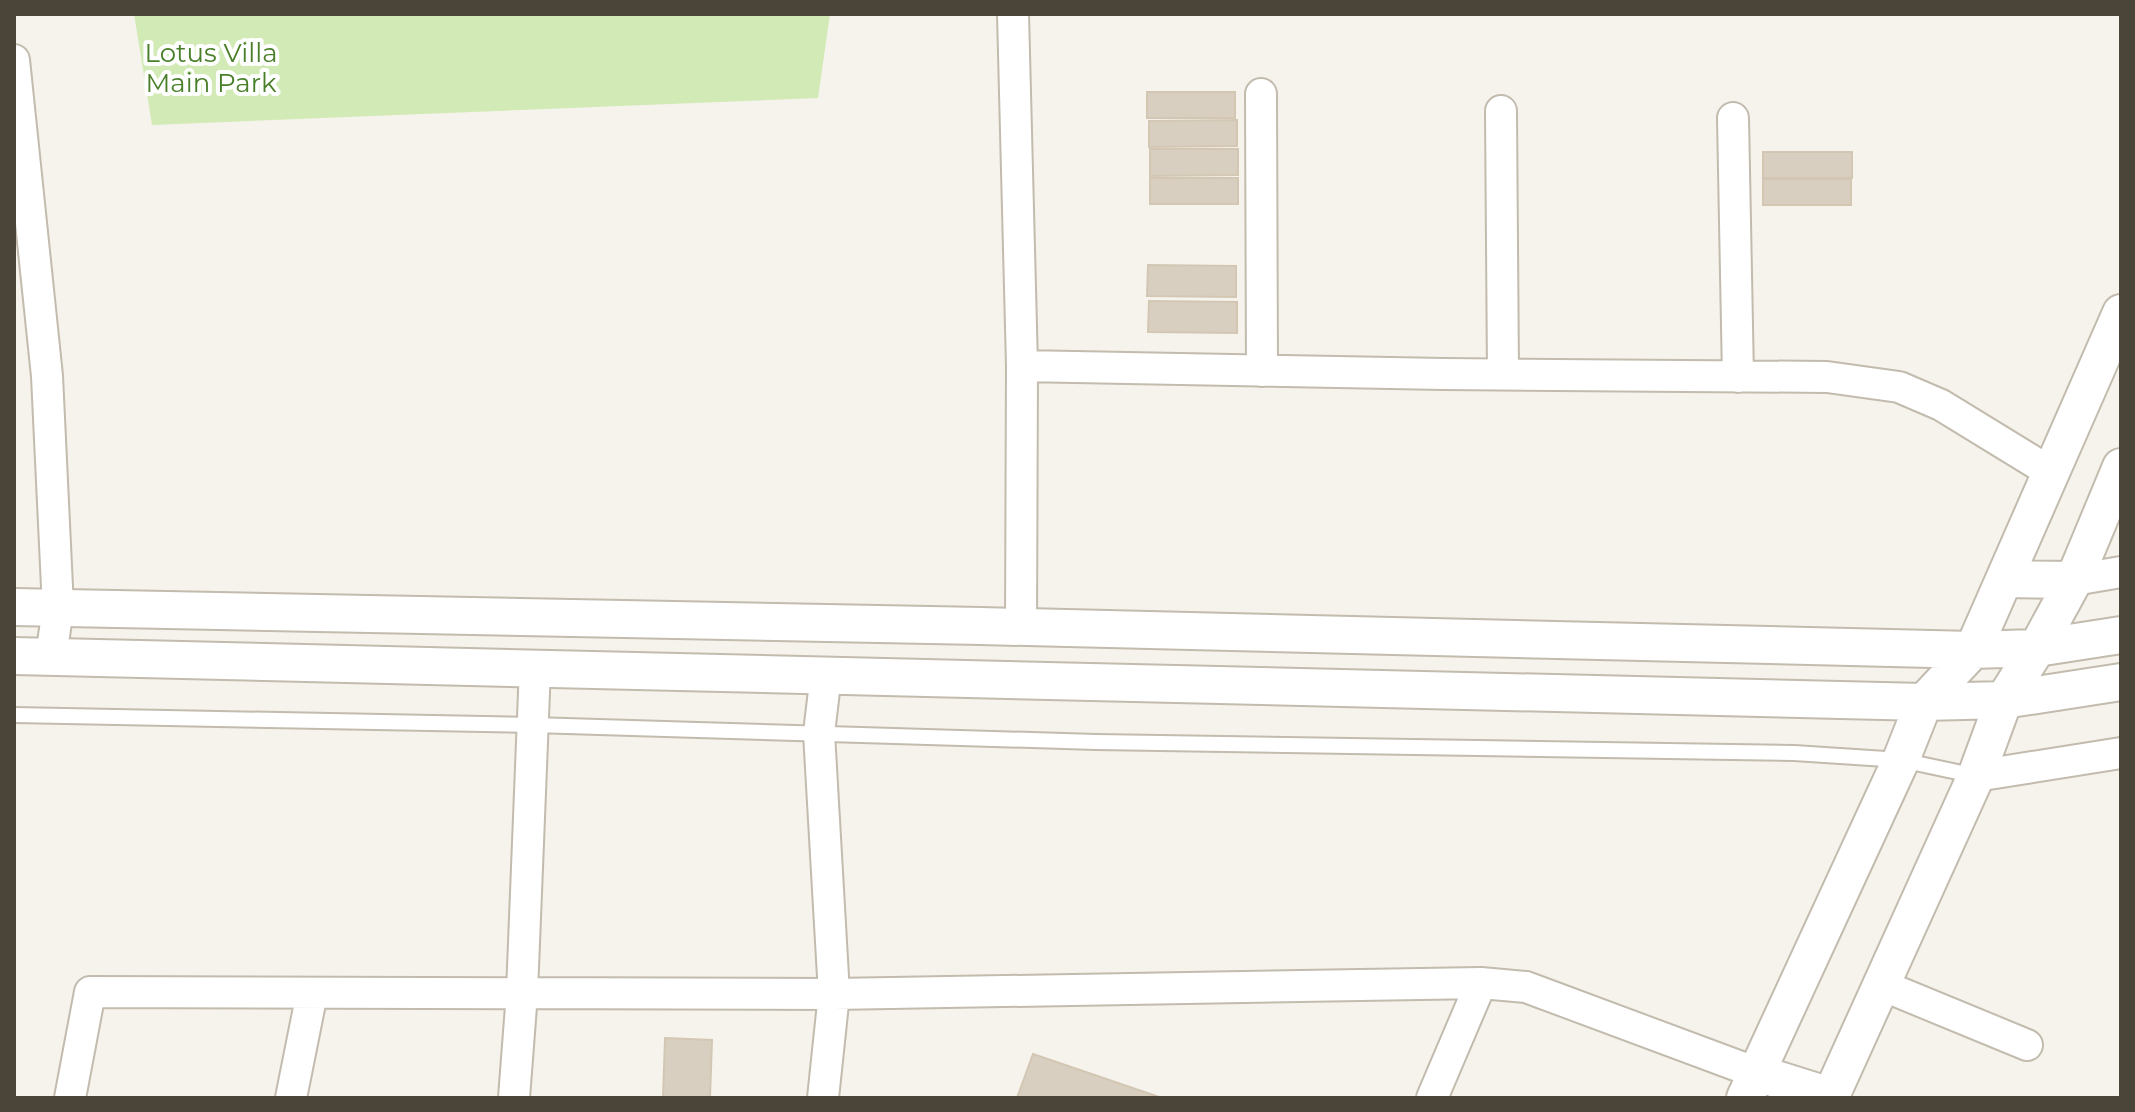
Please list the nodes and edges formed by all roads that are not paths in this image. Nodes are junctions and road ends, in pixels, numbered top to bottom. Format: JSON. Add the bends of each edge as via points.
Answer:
{"nodes":[{"id":1,"x":1013,"y":14,"type":"edge"},
{"id":2,"x":14,"y":60,"type":"edge"},
{"id":3,"x":1261,"y":94,"type":"dead end"},
{"id":4,"x":1501,"y":111,"type":"dead end"},
{"id":5,"x":1733,"y":118,"type":"dead end"},
{"id":6,"x":26,"y":281,"type":"edge"},
{"id":7,"x":2121,"y":313,"type":"edge"},
{"id":8,"x":1022,"y":366,"type":"junction"},
{"id":9,"x":1262,"y":371,"type":"junction"},
{"id":10,"x":1503,"y":374,"type":"junction"},
{"id":11,"x":1738,"y":377,"type":"junction"},
{"id":12,"x":2121,"y":467,"type":"edge"},
{"id":13,"x":2052,"y":473,"type":"junction"},
{"id":14,"x":2121,"y":572,"type":"edge"},
{"id":15,"x":2005,"y":579,"type":"junction"},
{"id":16,"x":2074,"y":580,"type":"junction"},
{"id":17,"x":14,"y":607,"type":"edge"},
{"id":18,"x":58,"y":608,"type":"junction"},
{"id":19,"x":1021,"y":628,"type":"junction"},
{"id":20,"x":2121,"y":635,"type":"edge"},
{"id":21,"x":2037,"y":648,"type":"junction"},
{"id":22,"x":1973,"y":650,"type":"junction"},
{"id":23,"x":14,"y":656,"type":"edge"},
{"id":24,"x":51,"y":657,"type":"junction"},
{"id":25,"x":535,"y":667,"type":"junction"},
{"id":26,"x":826,"y":674,"type":"junction"},
{"id":27,"x":2121,"y":682,"type":"edge"},
{"id":28,"x":2004,"y":700,"type":"junction"},
{"id":29,"x":1924,"y":702,"type":"junction"},
{"id":30,"x":14,"y":715,"type":"edge"},
{"id":31,"x":533,"y":725,"type":"junction"},
{"id":32,"x":819,"y":733,"type":"junction"},
{"id":33,"x":2121,"y":753,"type":"edge"},
{"id":34,"x":1901,"y":760,"type":"junction"},
{"id":35,"x":1976,"y":776,"type":"junction"},
{"id":36,"x":1481,"y":983,"type":"junction"},
{"id":37,"x":1879,"y":984,"type":"junction"},
{"id":38,"x":312,"y":993,"type":"junction"},
{"id":39,"x":522,"y":993,"type":"junction"},
{"id":40,"x":834,"y":994,"type":"junction"},
{"id":41,"x":2027,"y":1045,"type":"dead end"},
{"id":42,"x":1751,"y":1086,"type":"edge"},
{"id":43,"x":1830,"y":1097,"type":"edge"},
{"id":44,"x":70,"y":1098,"type":"edge"},
{"id":45,"x":291,"y":1098,"type":"edge"},
{"id":46,"x":514,"y":1098,"type":"edge"},
{"id":47,"x":823,"y":1098,"type":"edge"},
{"id":48,"x":1432,"y":1098,"type":"edge"}],
"edges":[{"from":1,"to":8,"type":"street"},
{"from":2,"to":6,"type":"street"},
{"from":3,"to":9,"type":"street"},
{"from":4,"to":10,"type":"street"},
{"from":5,"to":11,"type":"street"},
{"from":6,"to":18,"type":"street","via":[[47,376]]},
{"from":7,"to":13,"type":"street"},
{"from":8,"to":9,"type":"street"},
{"from":8,"to":19,"type":"street"},
{"from":9,"to":10,"type":"street"},
{"from":10,"to":11,"type":"street"},
{"from":11,"to":13,"type":"street","via":[[1827,377],[1899,387],[1941,405]]},
{"from":12,"to":16,"type":"street"},
{"from":13,"to":15,"type":"street"},
{"from":14,"to":16,"type":"street"},
{"from":15,"to":16,"type":"street"},
{"from":15,"to":22,"type":"street"},
{"from":16,"to":21,"type":"street"},
{"from":17,"to":18,"type":"street"},
{"from":18,"to":19,"type":"street"},
{"from":18,"to":24,"type":"street"},
{"from":19,"to":22,"type":"street"},
{"from":20,"to":21,"type":"street"},
{"from":21,"to":22,"type":"street"},
{"from":21,"to":28,"type":"street"},
{"from":22,"to":29,"type":"street"},
{"from":23,"to":24,"type":"street"},
{"from":24,"to":25,"type":"street"},
{"from":25,"to":26,"type":"street"},
{"from":25,"to":31,"type":"street"},
{"from":26,"to":29,"type":"street"},
{"from":26,"to":32,"type":"street"},
{"from":27,"to":28,"type":"street"},
{"from":28,"to":29,"type":"street"},
{"from":28,"to":35,"type":"street"},
{"from":29,"to":34,"type":"street"},
{"from":30,"to":31,"type":"lane"},
{"from":31,"to":32,"type":"lane"},
{"from":31,"to":39,"type":"street"},
{"from":32,"to":34,"type":"lane","via":[[1794,753]]},
{"from":32,"to":40,"type":"street"},
{"from":33,"to":35,"type":"street"},
{"from":34,"to":35,"type":"lane"},
{"from":34,"to":42,"type":"street"},
{"from":35,"to":37,"type":"street"},
{"from":36,"to":40,"type":"street"},
{"from":36,"to":42,"type":"street","via":[[1526,987]]},
{"from":36,"to":48,"type":"street"},
{"from":37,"to":41,"type":"street"},
{"from":37,"to":43,"type":"street"},
{"from":38,"to":39,"type":"street"},
{"from":38,"to":44,"type":"street","via":[[90,992]]},
{"from":38,"to":45,"type":"street"},
{"from":39,"to":40,"type":"street"},
{"from":39,"to":46,"type":"street"},
{"from":40,"to":47,"type":"street"},
{"from":42,"to":43,"type":"street"}]}
